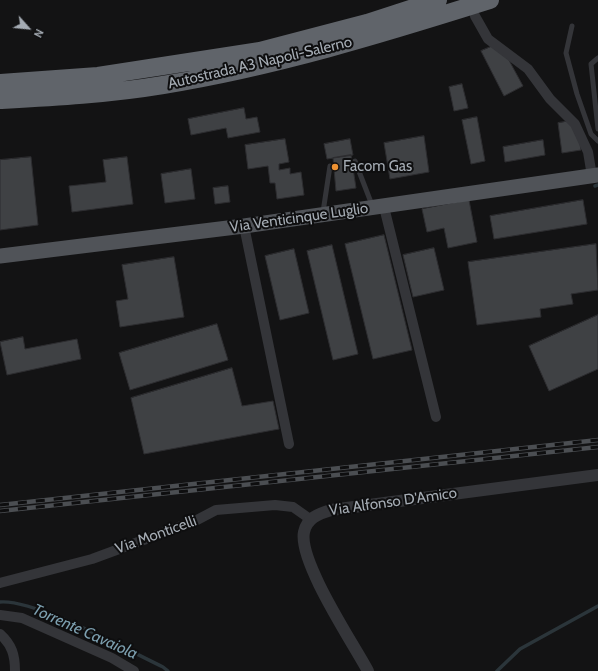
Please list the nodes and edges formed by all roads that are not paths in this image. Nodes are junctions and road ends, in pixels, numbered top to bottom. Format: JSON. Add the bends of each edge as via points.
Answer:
{"nodes":[{"id":1,"x":438,"y":0,"type":"edge"},
{"id":2,"x":490,"y":0,"type":"edge"},
{"id":3,"x":475,"y":16,"type":"dead end"},
{"id":4,"x":572,"y":26,"type":"dead end"},
{"id":5,"x":598,"y":58,"type":"edge"},
{"id":6,"x":0,"y":83,"type":"edge"},
{"id":7,"x":0,"y":100,"type":"edge"},
{"id":8,"x":598,"y":129,"type":"edge"},
{"id":9,"x":598,"y":141,"type":"edge"},
{"id":10,"x":355,"y":161,"type":"dead end"},
{"id":11,"x":330,"y":166,"type":"dead end"},
{"id":12,"x":595,"y":176,"type":"edge"},
{"id":13,"x":378,"y":207,"type":"junction"},
{"id":14,"x":323,"y":215,"type":"junction"},
{"id":15,"x":244,"y":226,"type":"junction"},
{"id":16,"x":0,"y":256,"type":"edge"},
{"id":17,"x":436,"y":417,"type":"dead end"},
{"id":18,"x":289,"y":444,"type":"dead end"},
{"id":19,"x":598,"y":475,"type":"edge"},
{"id":20,"x":310,"y":519,"type":"junction"},
{"id":21,"x":0,"y":583,"type":"edge"},
{"id":22,"x":0,"y":615,"type":"edge"},
{"id":23,"x":0,"y":634,"type":"edge"},
{"id":24,"x":15,"y":671,"type":"edge"},
{"id":25,"x":134,"y":671,"type":"edge"},
{"id":26,"x":368,"y":671,"type":"edge"}],
"edges":[{"from":1,"to":6,"type":"highway","name":"Autostrada A3 Napoli-Salerno","via":[[367,23],[260,51],[98,76]]},
{"from":2,"to":7,"type":"highway","name":"Autostrada A3 Napoli-Salerno","via":[[330,48],[255,67],[104,93]]},
{"from":3,"to":12,"type":"street","via":[[488,39],[528,70],[550,100],[575,124],[588,152]]},
{"from":4,"to":9,"type":"lane","via":[[566,53],[576,94],[590,134]]},
{"from":5,"to":8,"type":"lane","via":[[591,64]]},
{"from":10,"to":13,"type":"lane"},
{"from":11,"to":14,"type":"lane"},
{"from":12,"to":13,"type":"main road","name":"Via Venticinque Luglio"},
{"from":13,"to":14,"type":"main road","name":"Via Venticinque Luglio"},
{"from":13,"to":17,"type":"street"},
{"from":14,"to":15,"type":"main road","name":"Via Venticinque Luglio"},
{"from":15,"to":16,"type":"main road","name":"Via Venticinque Luglio"},
{"from":15,"to":18,"type":"street"},
{"from":19,"to":20,"type":"street","name":"Via Alfonso D'Amico","via":[[331,510]]},
{"from":20,"to":21,"type":"street","name":"Via Monticelli","via":[[293,507],[275,505],[216,510],[195,521],[92,558]]},
{"from":20,"to":26,"type":"street","name":"Via Alfonso D'Amico","via":[[304,532],[314,575]]},
{"from":22,"to":25,"type":"street","via":[[22,618],[112,658]]},
{"from":23,"to":24,"type":"street","via":[[8,641],[15,656]]}]}
